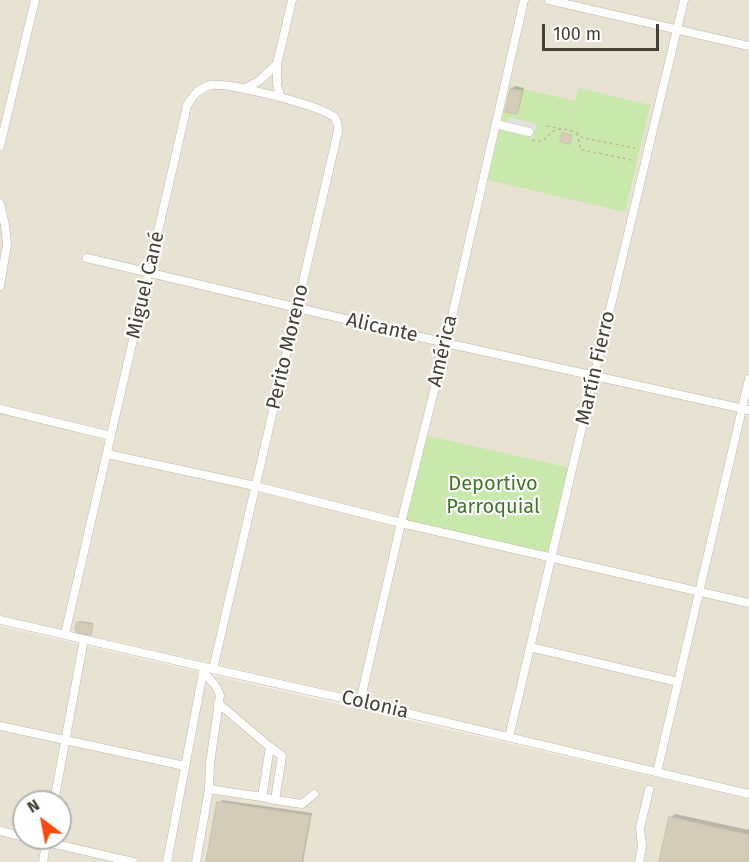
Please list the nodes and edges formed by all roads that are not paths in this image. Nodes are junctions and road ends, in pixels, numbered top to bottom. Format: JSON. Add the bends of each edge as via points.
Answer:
{"nodes":[{"id":1,"x":35,"y":0,"type":"edge"},
{"id":2,"x":292,"y":0,"type":"edge"},
{"id":3,"x":524,"y":0,"type":"edge"},
{"id":4,"x":549,"y":0,"type":"edge"},
{"id":5,"x":684,"y":0,"type":"edge"},
{"id":6,"x":677,"y":31,"type":"junction"},
{"id":7,"x":749,"y":46,"type":"edge"},
{"id":8,"x":277,"y":64,"type":"junction"},
{"id":9,"x":244,"y":89,"type":"junction"},
{"id":10,"x":280,"y":97,"type":"junction"},
{"id":11,"x":496,"y":124,"type":"junction"},
{"id":12,"x":528,"y":136,"type":"road end"},
{"id":13,"x":0,"y":146,"type":"edge"},
{"id":14,"x":0,"y":204,"type":"edge"},
{"id":15,"x":87,"y":258,"type":"dead end"},
{"id":16,"x":149,"y":272,"type":"junction"},
{"id":17,"x":0,"y":286,"type":"edge"},
{"id":18,"x":298,"y":308,"type":"junction"},
{"id":19,"x":446,"y":343,"type":"junction"},
{"id":20,"x":594,"y":375,"type":"junction"},
{"id":21,"x":749,"y":379,"type":"edge"},
{"id":22,"x":0,"y":409,"type":"edge"},
{"id":23,"x":746,"y":409,"type":"edge"},
{"id":24,"x":111,"y":436,"type":"junction"},
{"id":25,"x":107,"y":454,"type":"junction"},
{"id":26,"x":255,"y":486,"type":"junction"},
{"id":27,"x":401,"y":523,"type":"junction"},
{"id":28,"x":551,"y":558,"type":"junction"},
{"id":29,"x":699,"y":592,"type":"junction"},
{"id":30,"x":749,"y":603,"type":"edge"},
{"id":31,"x":0,"y":620,"type":"edge"},
{"id":32,"x":65,"y":634,"type":"junction"},
{"id":33,"x":84,"y":639,"type":"junction"},
{"id":34,"x":531,"y":647,"type":"junction"},
{"id":35,"x":213,"y":669,"type":"junction"},
{"id":36,"x":204,"y":670,"type":"junction"},
{"id":37,"x":678,"y":682,"type":"junction"},
{"id":38,"x":360,"y":702,"type":"junction"},
{"id":39,"x":218,"y":703,"type":"junction"},
{"id":40,"x":0,"y":726,"type":"edge"},
{"id":41,"x":509,"y":737,"type":"junction"},
{"id":42,"x":65,"y":740,"type":"junction"},
{"id":43,"x":270,"y":747,"type":"junction"},
{"id":44,"x":184,"y":766,"type":"junction"},
{"id":45,"x":657,"y":772,"type":"junction"},
{"id":46,"x":209,"y":789,"type":"junction"},
{"id":47,"x":56,"y":790,"type":"edge"},
{"id":48,"x":649,"y":790,"type":"dead end"},
{"id":49,"x":314,"y":794,"type":"dead end"},
{"id":50,"x":749,"y":794,"type":"edge"},
{"id":51,"x":262,"y":797,"type":"junction"},
{"id":52,"x":275,"y":800,"type":"junction"},
{"id":53,"x":72,"y":846,"type":"edge"},
{"id":54,"x":133,"y":862,"type":"edge"},
{"id":55,"x":167,"y":862,"type":"edge"},
{"id":56,"x":196,"y":862,"type":"edge"},
{"id":57,"x":639,"y":862,"type":"edge"}],
"edges":[{"from":1,"to":13,"type":"street"},
{"from":2,"to":8,"type":"street"},
{"from":3,"to":11,"type":"street","name":"América"},
{"from":4,"to":6,"type":"street"},
{"from":5,"to":6,"type":"street","name":"Martín Fierro"},
{"from":6,"to":7,"type":"street"},
{"from":6,"to":20,"type":"street","name":"Martín Fierro"},
{"from":8,"to":9,"type":"street"},
{"from":8,"to":10,"type":"street"},
{"from":9,"to":10,"type":"street","name":"Perito Moreno"},
{"from":9,"to":16,"type":"street","name":"Miguel Cané","via":[[226,85],[201,88],[188,105]]},
{"from":10,"to":18,"type":"street","name":"Perito Moreno","via":[[324,112],[338,126]]},
{"from":11,"to":12,"type":"street"},
{"from":11,"to":19,"type":"street","name":"América"},
{"from":14,"to":17,"type":"street","via":[[7,244]]},
{"from":15,"to":16,"type":"street","name":"Alicante"},
{"from":16,"to":18,"type":"street","name":"Alicante"},
{"from":16,"to":24,"type":"street","name":"Miguel Cané"},
{"from":18,"to":19,"type":"street","name":"Alicante"},
{"from":18,"to":26,"type":"street","name":"Perito Moreno"},
{"from":19,"to":20,"type":"street","name":"Alicante"},
{"from":19,"to":27,"type":"street","name":"América"},
{"from":20,"to":23,"type":"street","name":"Alicante"},
{"from":20,"to":28,"type":"street","name":"Martín Fierro"},
{"from":21,"to":23,"type":"street"},
{"from":22,"to":24,"type":"street"},
{"from":23,"to":29,"type":"street"},
{"from":24,"to":25,"type":"street","name":"Miguel Cané"},
{"from":25,"to":26,"type":"street"},
{"from":25,"to":32,"type":"street","name":"Miguel Cané"},
{"from":26,"to":27,"type":"street"},
{"from":26,"to":35,"type":"street","name":"Perito Moreno"},
{"from":27,"to":28,"type":"street"},
{"from":27,"to":38,"type":"street","name":"América"},
{"from":28,"to":29,"type":"street"},
{"from":28,"to":34,"type":"street","name":"Martín Fierro"},
{"from":29,"to":30,"type":"street"},
{"from":29,"to":37,"type":"street"},
{"from":31,"to":32,"type":"street","name":"Colonia"},
{"from":32,"to":33,"type":"street","name":"Colonia"},
{"from":33,"to":36,"type":"street","name":"Colonia"},
{"from":33,"to":42,"type":"street"},
{"from":34,"to":37,"type":"street"},
{"from":34,"to":41,"type":"street","name":"Martín Fierro"},
{"from":35,"to":36,"type":"street","name":"Colonia"},
{"from":35,"to":38,"type":"street","name":"Colonia"},
{"from":36,"to":39,"type":"street","via":[[219,692]]},
{"from":36,"to":44,"type":"street"},
{"from":37,"to":45,"type":"street"},
{"from":38,"to":41,"type":"street","name":"Colonia"},
{"from":39,"to":43,"type":"street"},
{"from":39,"to":46,"type":"street"},
{"from":40,"to":42,"type":"street"},
{"from":41,"to":45,"type":"street","name":"Colonia"},
{"from":42,"to":44,"type":"street"},
{"from":42,"to":47,"type":"street"},
{"from":43,"to":51,"type":"street"},
{"from":43,"to":52,"type":"street","via":[[282,756]]},
{"from":44,"to":55,"type":"street"},
{"from":45,"to":50,"type":"street","name":"Colonia"},
{"from":46,"to":51,"type":"street"},
{"from":46,"to":56,"type":"street"},
{"from":48,"to":57,"type":"street","via":[[640,828]]},
{"from":49,"to":52,"type":"street","via":[[302,804]]},
{"from":51,"to":52,"type":"street"},
{"from":53,"to":54,"type":"street"}]}
